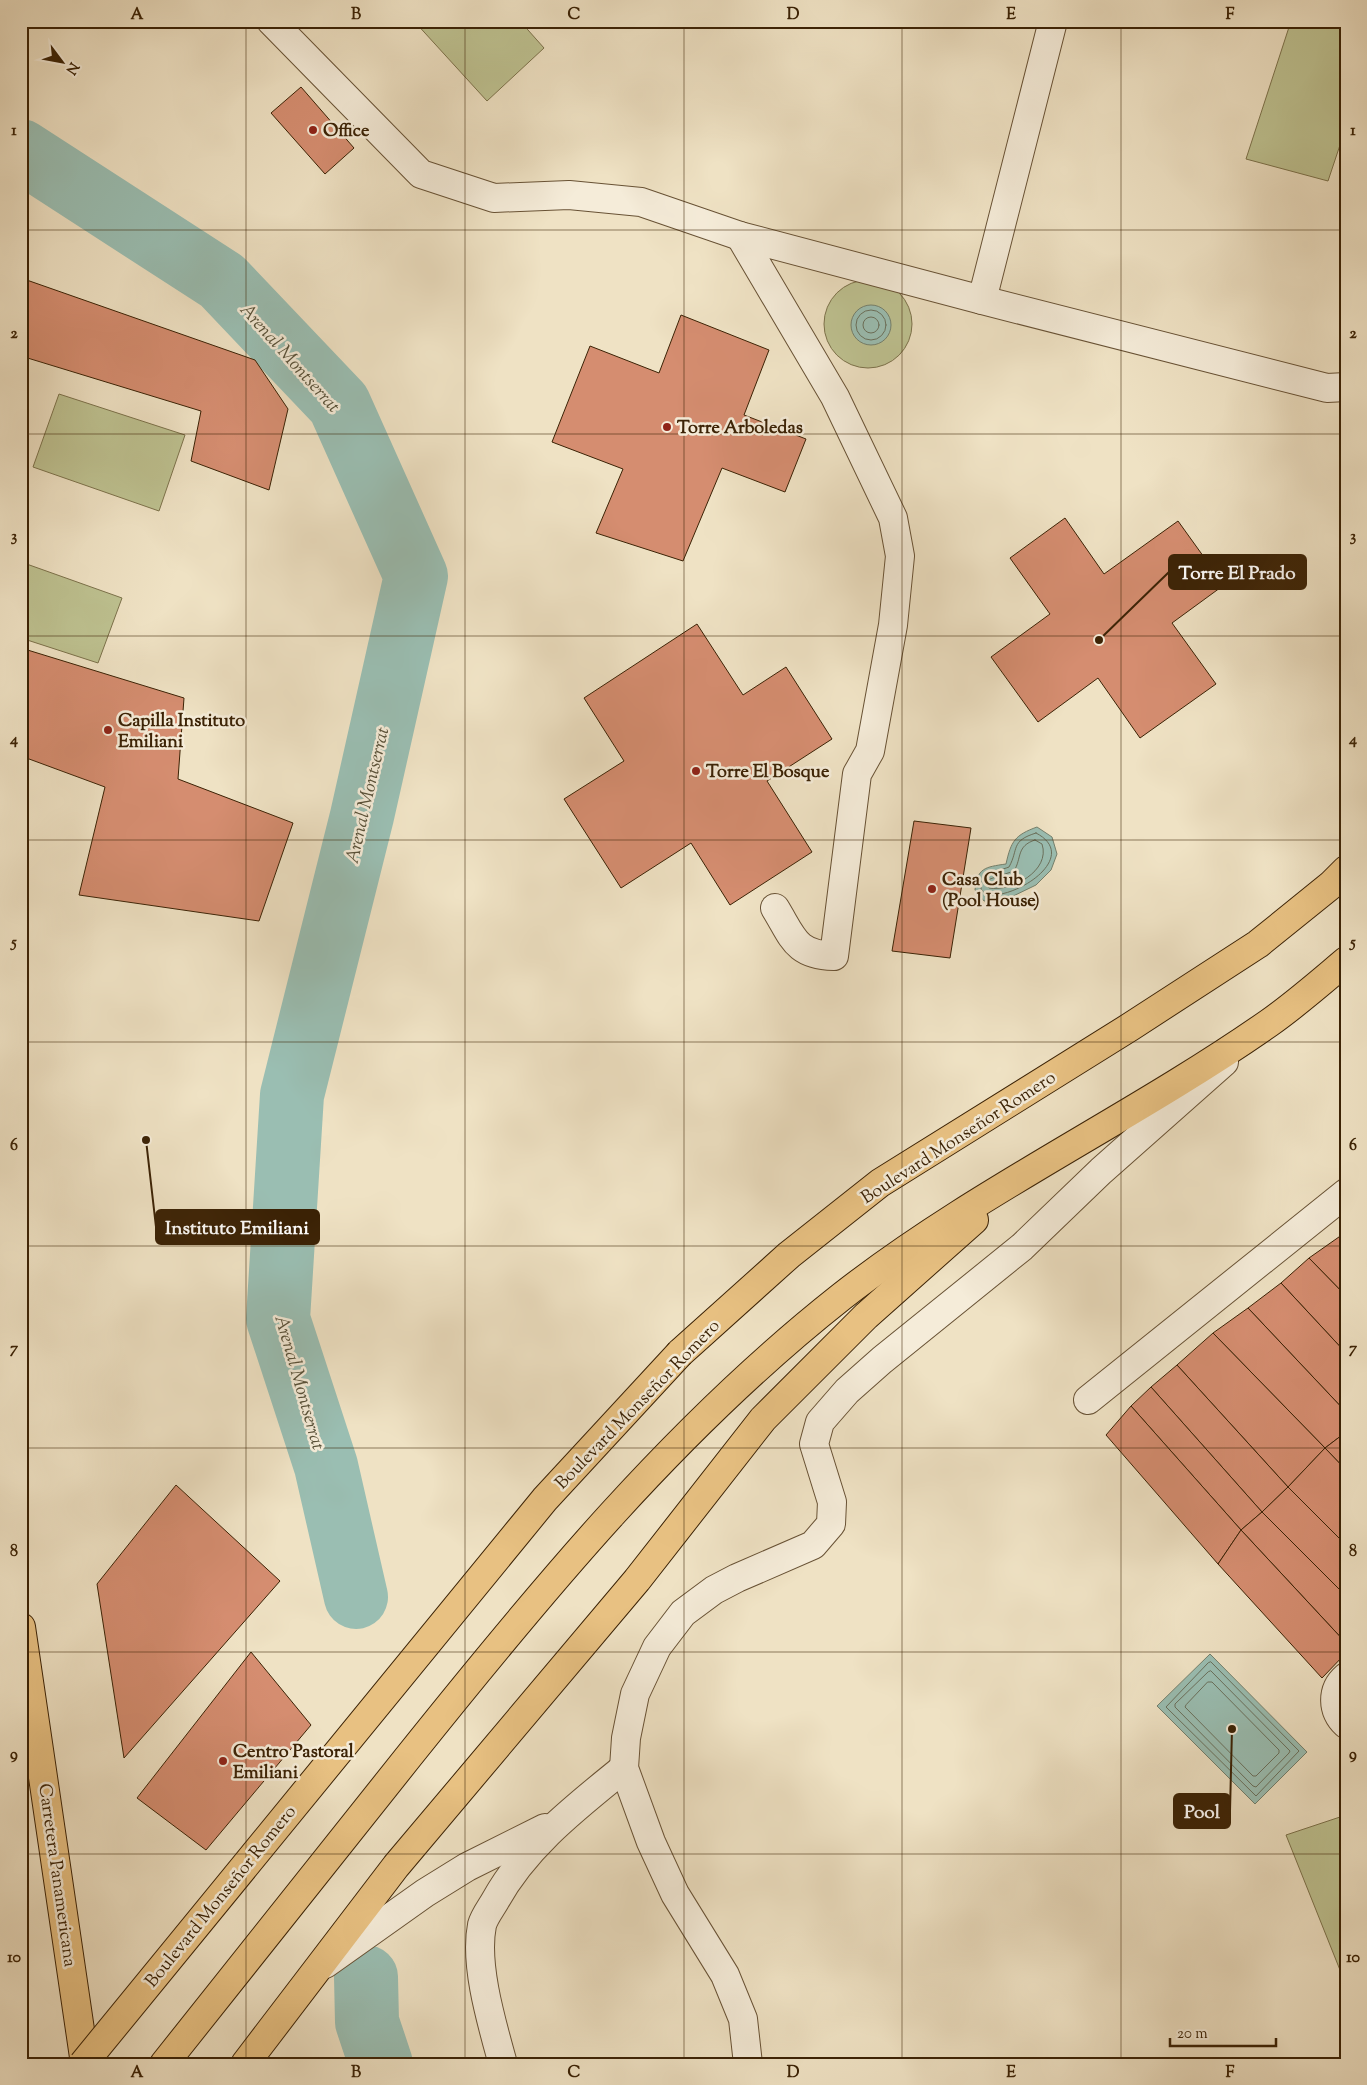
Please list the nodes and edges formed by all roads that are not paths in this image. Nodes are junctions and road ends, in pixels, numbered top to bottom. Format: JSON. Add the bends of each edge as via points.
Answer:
{"nodes":[{"id":1,"x":271,"y":21,"type":"edge"},
{"id":2,"x":1053,"y":21,"type":"edge"},
{"id":3,"x":740,"y":236,"type":"junction"},
{"id":4,"x":982,"y":300,"type":"junction"},
{"id":5,"x":1346,"y":386,"type":"edge"},
{"id":6,"x":1346,"y":870,"type":"edge"},
{"id":7,"x":775,"y":908,"type":"dead end"},
{"id":8,"x":1346,"y":960,"type":"edge"},
{"id":9,"x":1271,"y":1022,"type":"junction"},
{"id":10,"x":1032,"y":1170,"type":"junction"},
{"id":11,"x":1346,"y":1193,"type":"edge"},
{"id":12,"x":1088,"y":1400,"type":"dead end"},
{"id":13,"x":21,"y":1627,"type":"edge"},
{"id":14,"x":1346,"y":1676,"type":"edge"},
{"id":15,"x":1346,"y":1724,"type":"edge"},
{"id":16,"x":624,"y":1768,"type":"junction"},
{"id":17,"x":558,"y":1822,"type":"junction"},
{"id":18,"x":320,"y":1968,"type":"junction"},
{"id":19,"x":84,"y":2064,"type":"edge"},
{"id":20,"x":164,"y":2064,"type":"edge"},
{"id":21,"x":245,"y":2064,"type":"edge"},
{"id":22,"x":504,"y":2064,"type":"edge"},
{"id":23,"x":748,"y":2064,"type":"edge"}],
"edges":[{"from":1,"to":3,"type":"street","via":[[421,174],[494,198],[569,195],[641,202]]},
{"from":2,"to":4,"type":"street"},
{"from":3,"to":4,"type":"street"},
{"from":3,"to":7,"type":"street","via":[[835,397],[892,518],[900,556],[893,625],[870,751],[857,774],[834,956],[818,956],[799,947]]},
{"from":4,"to":5,"type":"street","via":[[1327,388]]},
{"from":6,"to":19,"type":"main road","name":"Boulevard Monseñor Romero","bridge":true,"via":[[1258,944],[880,1183],[789,1255],[680,1353],[545,1499]]},
{"from":8,"to":9,"type":"main road"},
{"from":9,"to":10,"type":"main road"},
{"from":9,"to":16,"type":"street","via":[[1101,1171],[1022,1246],[882,1360],[820,1422],[814,1444],[832,1502],[830,1524],[813,1545],[721,1586],[683,1613],[657,1647],[635,1694]]},
{"from":10,"to":18,"type":"main road","via":[[866,1316],[763,1419],[637,1580],[396,1866]]},
{"from":10,"to":20,"type":"main road","via":[[893,1257],[732,1390],[657,1464],[543,1592],[442,1714]]},
{"from":11,"to":12,"type":"street"},
{"from":13,"to":19,"type":"main road","name":"Carretera Panamericana"},
{"from":14,"to":15,"type":"street","via":[[1335,1696],[1337,1712]]},
{"from":16,"to":17,"type":"street"},
{"from":16,"to":23,"type":"street","via":[[651,1842],[675,1894],[725,1975],[743,2019]]},
{"from":17,"to":18,"type":"street","via":[[467,1867]]},
{"from":17,"to":22,"type":"street","via":[[506,1879],[482,1924],[480,1962]]},
{"from":18,"to":21,"type":"main road"}]}
